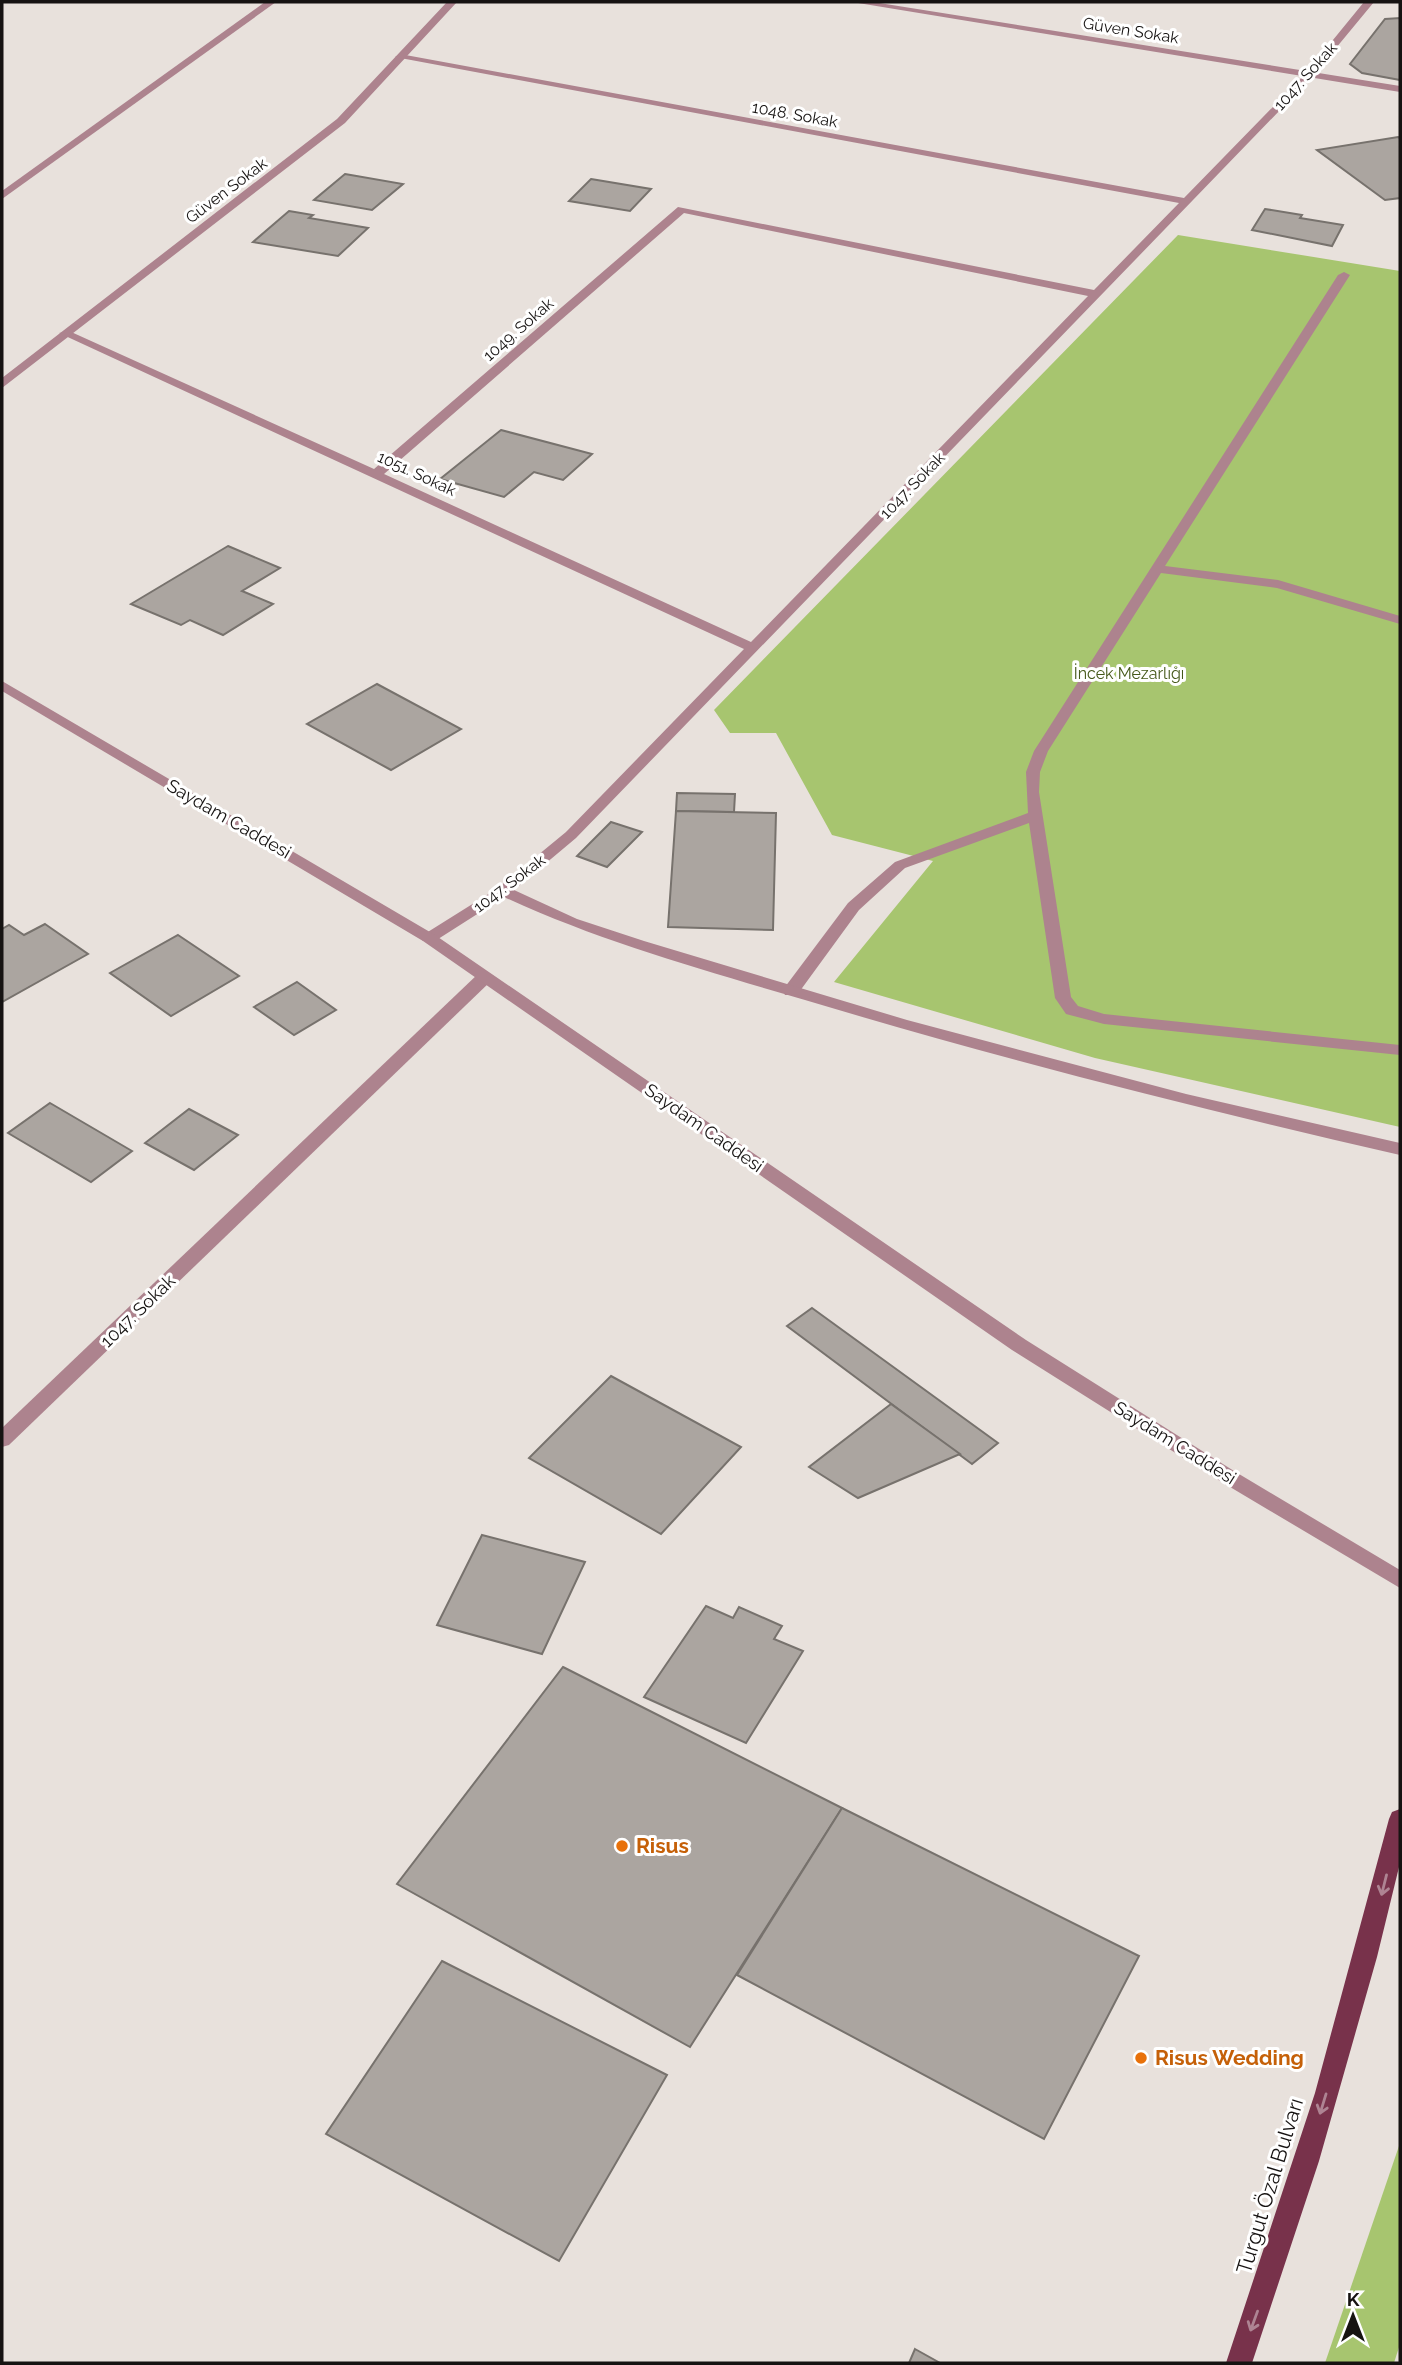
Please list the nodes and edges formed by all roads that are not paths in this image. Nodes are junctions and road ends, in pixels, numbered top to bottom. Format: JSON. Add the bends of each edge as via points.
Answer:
{"nodes":[{"id":1,"x":271,"y":2,"type":"edge"},
{"id":2,"x":452,"y":2,"type":"edge"},
{"id":3,"x":857,"y":2,"type":"edge"},
{"id":4,"x":1369,"y":2,"type":"edge"},
{"id":5,"x":400,"y":57,"type":"junction"},
{"id":6,"x":1309,"y":75,"type":"junction"},
{"id":7,"x":1400,"y":89,"type":"edge"},
{"id":8,"x":2,"y":196,"type":"edge"},
{"id":9,"x":1184,"y":201,"type":"junction"},
{"id":10,"x":1343,"y":275,"type":"dead end"},
{"id":11,"x":1097,"y":294,"type":"junction"},
{"id":12,"x":65,"y":333,"type":"junction"},
{"id":13,"x":2,"y":384,"type":"edge"},
{"id":14,"x":376,"y":474,"type":"junction"},
{"id":15,"x":1158,"y":569,"type":"junction"},
{"id":16,"x":1400,"y":620,"type":"edge"},
{"id":17,"x":754,"y":648,"type":"junction"},
{"id":18,"x":2,"y":685,"type":"edge"},
{"id":19,"x":1034,"y":816,"type":"junction"},
{"id":20,"x":503,"y":891,"type":"junction"},
{"id":21,"x":429,"y":939,"type":"junction"},
{"id":22,"x":485,"y":977,"type":"junction"},
{"id":23,"x":791,"y":991,"type":"junction"},
{"id":24,"x":1400,"y":1050,"type":"edge"},
{"id":25,"x":1400,"y":1150,"type":"edge"},
{"id":26,"x":2,"y":1440,"type":"edge"},
{"id":27,"x":1400,"y":1580,"type":"edge"},
{"id":28,"x":1400,"y":1819,"type":"edge"},
{"id":29,"x":1239,"y":2363,"type":"edge"}],
"edges":[{"from":1,"to":8,"type":"street"},
{"from":2,"to":5,"type":"street","name":"Güven Sokak"},
{"from":3,"to":6,"type":"street","name":"Güven Sokak"},
{"from":4,"to":6,"type":"street","name":"1047. Sokak"},
{"from":5,"to":9,"type":"street","name":"1048. Sokak"},
{"from":5,"to":12,"type":"street","name":"Güven Sokak","via":[[341,121]]},
{"from":6,"to":7,"type":"street","name":"Güven Sokak"},
{"from":6,"to":9,"type":"street","name":"1047. Sokak"},
{"from":9,"to":11,"type":"street","name":"1047. Sokak"},
{"from":10,"to":15,"type":"street"},
{"from":11,"to":14,"type":"street","name":"1049. Sokak","via":[[682,209]]},
{"from":11,"to":17,"type":"street","name":"1047. Sokak"},
{"from":12,"to":13,"type":"street","name":"Güven Sokak"},
{"from":12,"to":14,"type":"street","name":"1051. Sokak"},
{"from":14,"to":17,"type":"street","name":"1051. Sokak"},
{"from":15,"to":16,"type":"street","via":[[1278,584]]},
{"from":15,"to":19,"type":"street","via":[[1041,751],[1034,772]]},
{"from":17,"to":20,"type":"street","name":"1047. Sokak","via":[[571,835]]},
{"from":18,"to":21,"type":"street","name":"Saydam Caddesi"},
{"from":19,"to":23,"type":"street","via":[[900,865],[883,877],[863,895]]},
{"from":19,"to":24,"type":"street","via":[[1063,998],[1072,1010],[1104,1019]]},
{"from":20,"to":21,"type":"street","name":"1047. Sokak"},
{"from":20,"to":23,"type":"street","via":[[571,922]]},
{"from":21,"to":22,"type":"street","name":"Saydam Caddesi"},
{"from":22,"to":26,"type":"street","name":"1047. Sokak"},
{"from":22,"to":27,"type":"street","name":"Saydam Caddesi","via":[[1019,1345]]},
{"from":23,"to":25,"type":"street","via":[[1173,1097]]},
{"from":28,"to":29,"type":"main road","name":"Turgut Özal Bulvarı","one_way":true,"via":[[1357,1990],[1278,2255]]}]}
